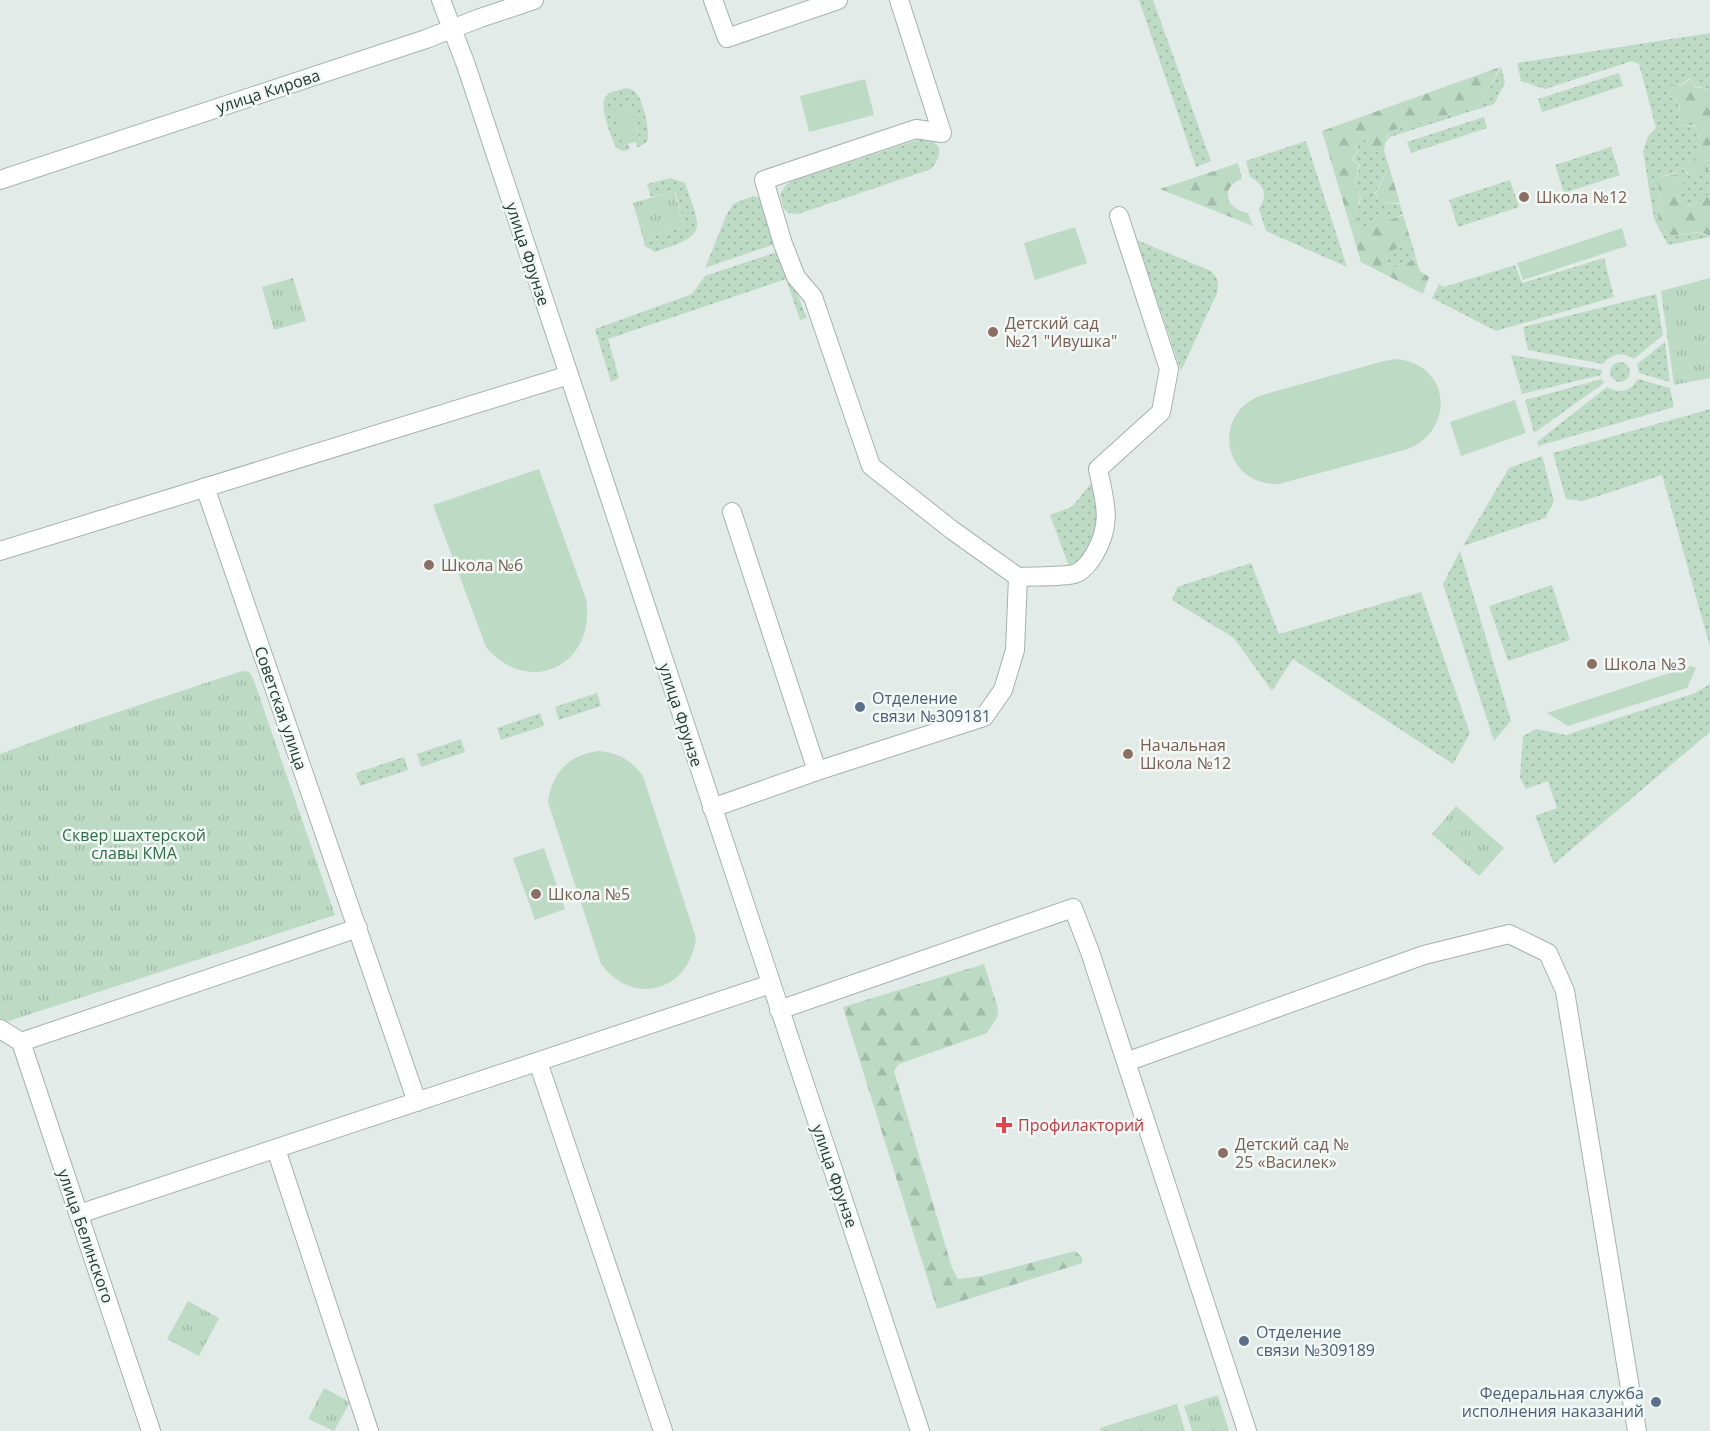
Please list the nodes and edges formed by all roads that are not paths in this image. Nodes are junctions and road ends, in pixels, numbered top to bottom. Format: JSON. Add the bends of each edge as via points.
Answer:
{"nodes":[{"id":1,"x":441,"y":0,"type":"edge"},
{"id":2,"x":534,"y":0,"type":"edge"},
{"id":3,"x":713,"y":0,"type":"edge"},
{"id":4,"x":838,"y":0,"type":"edge"},
{"id":5,"x":899,"y":0,"type":"edge"},
{"id":6,"x":452,"y":29,"type":"junction"},
{"id":7,"x":0,"y":180,"type":"edge"},
{"id":8,"x":1119,"y":216,"type":"dead end"},
{"id":9,"x":569,"y":375,"type":"junction"},
{"id":10,"x":205,"y":488,"type":"junction"},
{"id":11,"x":732,"y":512,"type":"dead end"},
{"id":12,"x":0,"y":551,"type":"edge"},
{"id":13,"x":1018,"y":577,"type":"junction"},
{"id":14,"x":817,"y":771,"type":"junction"},
{"id":15,"x":712,"y":808,"type":"junction"},
{"id":16,"x":358,"y":928,"type":"junction"},
{"id":17,"x":771,"y":984,"type":"junction"},
{"id":18,"x":779,"y":1010,"type":"junction"},
{"id":19,"x":0,"y":1029,"type":"edge"},
{"id":20,"x":21,"y":1042,"type":"junction"},
{"id":21,"x":538,"y":1062,"type":"junction"},
{"id":22,"x":1126,"y":1062,"type":"junction"},
{"id":23,"x":417,"y":1102,"type":"junction"},
{"id":24,"x":276,"y":1149,"type":"junction"},
{"id":25,"x":79,"y":1214,"type":"junction"},
{"id":26,"x":151,"y":1431,"type":"edge"},
{"id":27,"x":369,"y":1431,"type":"edge"},
{"id":28,"x":663,"y":1431,"type":"edge"},
{"id":29,"x":920,"y":1431,"type":"edge"},
{"id":30,"x":1247,"y":1431,"type":"edge"},
{"id":31,"x":1638,"y":1431,"type":"edge"}],
"edges":[{"from":1,"to":6,"type":"street","name":"улица Фрунзе"},
{"from":2,"to":6,"type":"street","name":"улица Кирова"},
{"from":3,"to":4,"type":"street","via":[[727,38]]},
{"from":5,"to":13,"type":"street","via":[[942,133],[916,129],[764,180],[796,277],[813,297],[871,466]]},
{"from":6,"to":7,"type":"street","name":"улица Кирова"},
{"from":6,"to":9,"type":"street","name":"улица Фрунзе"},
{"from":8,"to":13,"type":"street","via":[[1169,369],[1161,412],[1098,470],[1107,525],[1090,562],[1075,574]]},
{"from":9,"to":10,"type":"street"},
{"from":9,"to":15,"type":"street","name":"улица Фрунзе"},
{"from":10,"to":12,"type":"street"},
{"from":10,"to":16,"type":"street","name":"Советская улица"},
{"from":11,"to":14,"type":"street"},
{"from":13,"to":14,"type":"street","via":[[1015,650],[1003,690],[984,717]]},
{"from":14,"to":15,"type":"street"},
{"from":15,"to":17,"type":"street","name":"улица Фрунзе"},
{"from":16,"to":20,"type":"street"},
{"from":16,"to":23,"type":"street","name":"Советская улица"},
{"from":17,"to":18,"type":"street","name":"улица Фрунзе"},
{"from":17,"to":21,"type":"street"},
{"from":18,"to":22,"type":"street","via":[[1073,908]]},
{"from":18,"to":29,"type":"street","name":"улица Фрунзе"},
{"from":19,"to":20,"type":"street"},
{"from":20,"to":25,"type":"street","name":"улица Белинского"},
{"from":21,"to":23,"type":"street"},
{"from":21,"to":28,"type":"street"},
{"from":22,"to":30,"type":"street"},
{"from":22,"to":31,"type":"street","via":[[1424,955],[1509,934],[1548,952],[1565,991]]},
{"from":23,"to":24,"type":"street"},
{"from":24,"to":25,"type":"street"},
{"from":24,"to":27,"type":"street"},
{"from":25,"to":26,"type":"street","name":"улица Белинского"}]}
